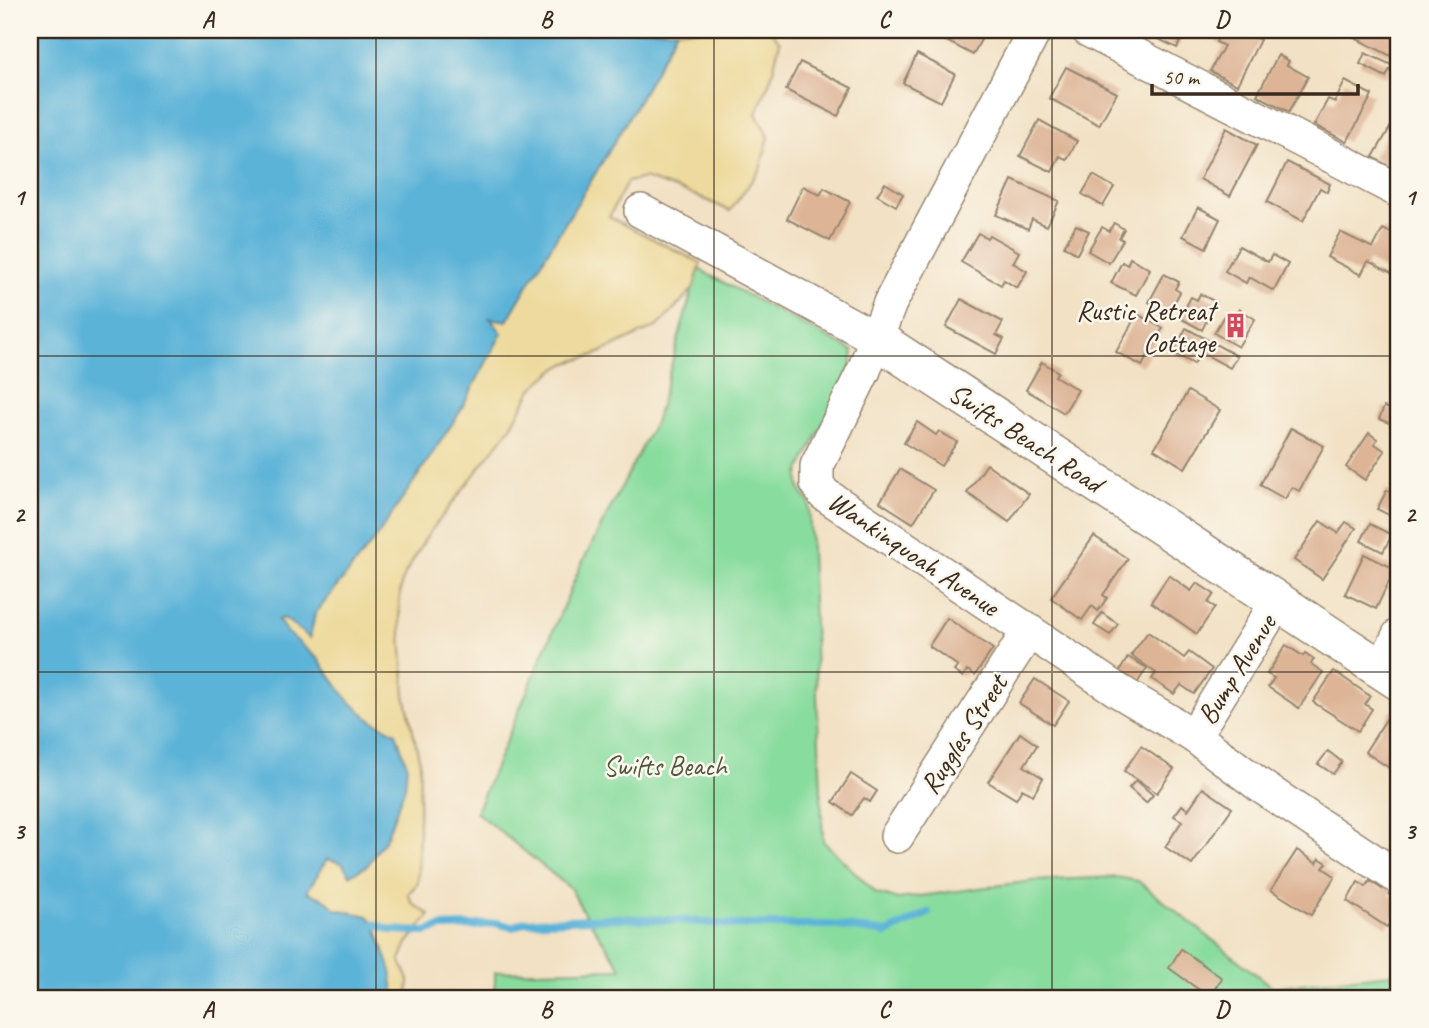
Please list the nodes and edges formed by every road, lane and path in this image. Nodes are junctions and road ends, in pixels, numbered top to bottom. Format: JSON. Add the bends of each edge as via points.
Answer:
{"nodes":[{"id":1,"x":1035,"y":30,"type":"edge"},
{"id":2,"x":1088,"y":30,"type":"edge"},
{"id":3,"x":1399,"y":191,"type":"edge"},
{"id":4,"x":641,"y":211,"type":"dead end"},
{"id":5,"x":875,"y":338,"type":"junction"},
{"id":6,"x":1278,"y":601,"type":"junction"},
{"id":7,"x":1029,"y":631,"type":"junction"},
{"id":8,"x":1399,"y":635,"type":"edge"},
{"id":9,"x":1391,"y":675,"type":"edge"},
{"id":10,"x":1194,"y":736,"type":"junction"},
{"id":11,"x":897,"y":836,"type":"dead end"},
{"id":12,"x":1399,"y":878,"type":"edge"}],
"edges":[{"from":1,"to":5,"type":"street","name":"Wankinquoah Avenue"},
{"from":2,"to":3,"type":"street"},
{"from":4,"to":5,"type":"street","name":"Swifts Beach Road"},
{"from":5,"to":6,"type":"street","name":"Swifts Beach Road"},
{"from":5,"to":7,"type":"street","name":"Wankinquoah Avenue","via":[[817,466],[820,491]]},
{"from":6,"to":9,"type":"street","name":"Swifts Beach Road"},
{"from":6,"to":10,"type":"street","name":"Bump Avenue"},
{"from":7,"to":10,"type":"street","name":"Wankinquoah Avenue"},
{"from":7,"to":11,"type":"street","name":"Ruggles Street"},
{"from":8,"to":9,"type":"street"},
{"from":10,"to":12,"type":"street","name":"Wankinquoah Avenue"}]}
